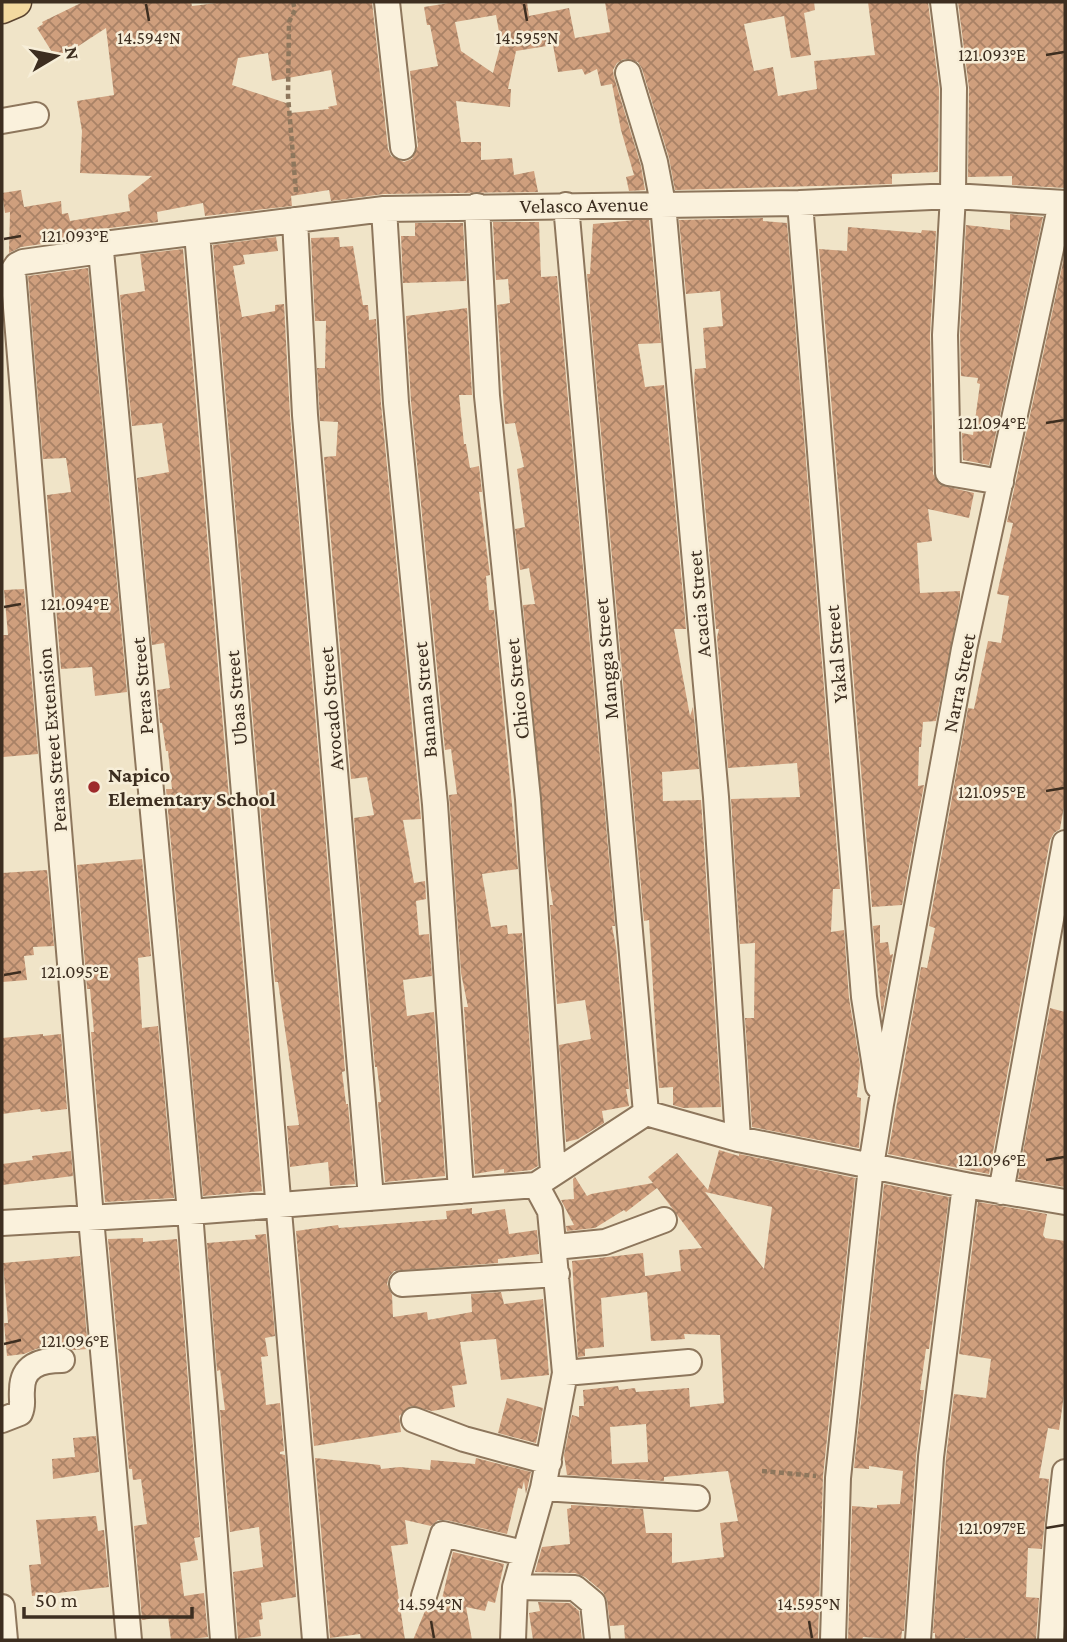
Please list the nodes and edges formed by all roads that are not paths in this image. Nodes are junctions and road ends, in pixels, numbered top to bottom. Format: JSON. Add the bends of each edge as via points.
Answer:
{"nodes":[{"id":1,"x":16,"y":2,"type":"edge"},
{"id":2,"x":387,"y":2,"type":"edge"},
{"id":3,"x":943,"y":2,"type":"edge"},
{"id":4,"x":2,"y":8,"type":"edge"},
{"id":5,"x":628,"y":73,"type":"dead end"},
{"id":6,"x":36,"y":116,"type":"dead end"},
{"id":7,"x":2,"y":121,"type":"edge"},
{"id":8,"x":403,"y":147,"type":"dead end"},
{"id":9,"x":953,"y":196,"type":"junction"},
{"id":10,"x":800,"y":203,"type":"junction"},
{"id":11,"x":1063,"y":203,"type":"edge"},
{"id":12,"x":663,"y":204,"type":"junction"},
{"id":13,"x":566,"y":205,"type":"junction"},
{"id":14,"x":477,"y":206,"type":"junction"},
{"id":15,"x":384,"y":209,"type":"junction"},
{"id":16,"x":295,"y":220,"type":"junction"},
{"id":17,"x":197,"y":233,"type":"junction"},
{"id":18,"x":103,"y":248,"type":"junction"},
{"id":19,"x":1001,"y":482,"type":"junction"},
{"id":20,"x":1065,"y":843,"type":"edge"},
{"id":21,"x":881,"y":1104,"type":"junction"},
{"id":22,"x":646,"y":1113,"type":"junction"},
{"id":23,"x":737,"y":1139,"type":"junction"},
{"id":24,"x":871,"y":1166,"type":"junction"},
{"id":25,"x":544,"y":1179,"type":"junction"},
{"id":26,"x":965,"y":1185,"type":"junction"},
{"id":27,"x":461,"y":1191,"type":"junction"},
{"id":28,"x":1001,"y":1192,"type":"junction"},
{"id":29,"x":371,"y":1198,"type":"junction"},
{"id":30,"x":1065,"y":1202,"type":"edge"},
{"id":31,"x":279,"y":1205,"type":"junction"},
{"id":32,"x":190,"y":1212,"type":"junction"},
{"id":33,"x":91,"y":1218,"type":"junction"},
{"id":34,"x":664,"y":1220,"type":"dead end"},
{"id":35,"x":2,"y":1223,"type":"edge"},
{"id":36,"x":555,"y":1247,"type":"junction"},
{"id":37,"x":557,"y":1274,"type":"junction"},
{"id":38,"x":402,"y":1284,"type":"dead end"},
{"id":39,"x":62,"y":1360,"type":"dead end"},
{"id":40,"x":689,"y":1362,"type":"dead end"},
{"id":41,"x":565,"y":1373,"type":"junction"},
{"id":42,"x":2,"y":1420,"type":"edge"},
{"id":43,"x":414,"y":1420,"type":"dead end"},
{"id":44,"x":549,"y":1462,"type":"junction"},
{"id":45,"x":1065,"y":1472,"type":"edge"},
{"id":46,"x":543,"y":1488,"type":"junction"},
{"id":47,"x":697,"y":1498,"type":"dead end"},
{"id":48,"x":523,"y":1553,"type":"junction"},
{"id":49,"x":515,"y":1587,"type":"junction"},
{"id":50,"x":424,"y":1596,"type":"dead end"},
{"id":51,"x":2,"y":1607,"type":"edge"},
{"id":52,"x":5,"y":1640,"type":"edge"},
{"id":53,"x":129,"y":1640,"type":"edge"},
{"id":54,"x":223,"y":1640,"type":"edge"},
{"id":55,"x":315,"y":1640,"type":"edge"},
{"id":56,"x":513,"y":1640,"type":"edge"},
{"id":57,"x":597,"y":1640,"type":"edge"},
{"id":58,"x":833,"y":1640,"type":"edge"},
{"id":59,"x":918,"y":1640,"type":"edge"},
{"id":60,"x":1051,"y":1640,"type":"edge"}],
"edges":[{"from":1,"to":4,"type":"main road"},
{"from":2,"to":8,"type":"street"},
{"from":3,"to":9,"type":"street","via":[[954,88]]},
{"from":5,"to":12,"type":"street","name":"Acacia Street"},
{"from":6,"to":7,"type":"street"},
{"from":9,"to":10,"type":"street","name":"Velasco Avenue"},
{"from":9,"to":11,"type":"street","name":"Velasco Avenue"},
{"from":9,"to":19,"type":"street","via":[[945,335],[948,473]]},
{"from":10,"to":12,"type":"street","name":"Velasco Avenue"},
{"from":10,"to":21,"type":"street","name":"Yakal Street","via":[[864,997]]},
{"from":11,"to":19,"type":"street","name":"Narra Street"},
{"from":12,"to":13,"type":"street","name":"Velasco Avenue"},
{"from":12,"to":23,"type":"street","name":"Acacia Street","via":[[716,797]]},
{"from":13,"to":14,"type":"street","name":"Velasco Avenue"},
{"from":13,"to":22,"type":"street","name":"Mangga Street"},
{"from":14,"to":15,"type":"street","name":"Velasco Avenue"},
{"from":14,"to":25,"type":"street","name":"Chico Street","via":[[487,396],[528,799]]},
{"from":15,"to":16,"type":"street","name":"Velasco Avenue"},
{"from":15,"to":27,"type":"street","name":"Banana Street","via":[[396,404],[435,804]]},
{"from":16,"to":17,"type":"street","name":"Velasco Avenue"},
{"from":16,"to":29,"type":"street","name":"Avocado Street","via":[[305,415]]},
{"from":17,"to":18,"type":"street","name":"Velasco Avenue"},
{"from":17,"to":31,"type":"street","name":"Ubas Street"},
{"from":18,"to":32,"type":"street","name":"Peras Street"},
{"from":18,"to":33,"type":"street","name":"Peras Street Extension","via":[[23,262],[13,271]]},
{"from":19,"to":21,"type":"street","name":"Narra Street","via":[[964,649]]},
{"from":20,"to":28,"type":"street"},
{"from":21,"to":24,"type":"street","name":"Narra Street"},
{"from":22,"to":23,"type":"street"},
{"from":22,"to":25,"type":"street"},
{"from":23,"to":24,"type":"street"},
{"from":24,"to":26,"type":"street"},
{"from":24,"to":58,"type":"street","name":"Narra Street","via":[[838,1478]]},
{"from":25,"to":27,"type":"street"},
{"from":25,"to":36,"type":"street"},
{"from":26,"to":28,"type":"street"},
{"from":26,"to":59,"type":"street","via":[[931,1457]]},
{"from":27,"to":29,"type":"street"},
{"from":28,"to":30,"type":"street"},
{"from":29,"to":31,"type":"street"},
{"from":31,"to":32,"type":"street"},
{"from":31,"to":55,"type":"street","name":"Ubas Street"},
{"from":32,"to":33,"type":"street"},
{"from":32,"to":54,"type":"street","name":"Peras Street"},
{"from":33,"to":35,"type":"street"},
{"from":33,"to":53,"type":"street"},
{"from":34,"to":36,"type":"street","via":[[605,1242]]},
{"from":36,"to":37,"type":"street"},
{"from":37,"to":38,"type":"street"},
{"from":37,"to":41,"type":"street"},
{"from":39,"to":42,"type":"street","via":[[34,1364],[25,1374],[20,1413]]},
{"from":40,"to":41,"type":"street"},
{"from":41,"to":44,"type":"street"},
{"from":43,"to":44,"type":"street"},
{"from":44,"to":46,"type":"street"},
{"from":45,"to":60,"type":"street"},
{"from":46,"to":47,"type":"street"},
{"from":46,"to":48,"type":"street"},
{"from":48,"to":49,"type":"street"},
{"from":48,"to":50,"type":"street","via":[[443,1534]]},
{"from":49,"to":56,"type":"street"},
{"from":49,"to":57,"type":"street","via":[[575,1588],[593,1602]]},
{"from":51,"to":52,"type":"street"}]}
